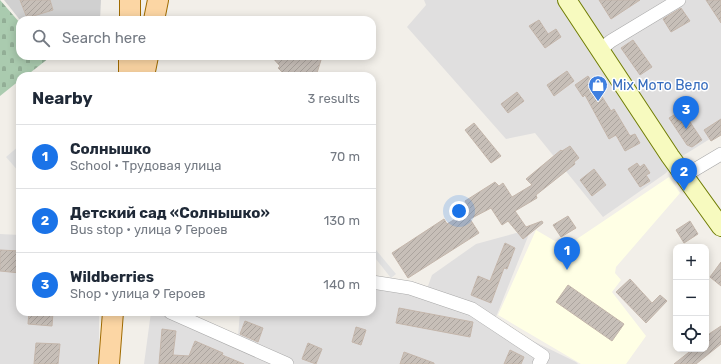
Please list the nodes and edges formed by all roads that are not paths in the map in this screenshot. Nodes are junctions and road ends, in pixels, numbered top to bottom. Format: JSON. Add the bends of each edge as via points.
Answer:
{"nodes":[{"id":1,"x":130,"y":0,"type":"edge"},
{"id":2,"x":158,"y":0,"type":"edge"},
{"id":3,"x":567,"y":0,"type":"edge"},
{"id":4,"x":679,"y":0,"type":"edge"},
{"id":5,"x":130,"y":16,"type":"edge"},
{"id":6,"x":155,"y":16,"type":"edge"},
{"id":7,"x":600,"y":49,"type":"junction"},
{"id":8,"x":129,"y":60,"type":"edge"},
{"id":9,"x":147,"y":60,"type":"edge"},
{"id":10,"x":129,"y":72,"type":"edge"},
{"id":11,"x":145,"y":72,"type":"edge"},
{"id":12,"x":721,"y":154,"type":"edge"},
{"id":13,"x":684,"y":176,"type":"junction"},
{"id":14,"x":721,"y":227,"type":"edge"},
{"id":15,"x":376,"y":283,"type":"edge"},
{"id":16,"x":113,"y":316,"type":"edge"},
{"id":17,"x":124,"y":316,"type":"edge"},
{"id":18,"x":179,"y":316,"type":"edge"},
{"id":19,"x":541,"y":360,"type":"edge"},
{"id":20,"x":108,"y":364,"type":"edge"},
{"id":21,"x":120,"y":364,"type":"edge"},
{"id":22,"x":286,"y":364,"type":"edge"}],
"edges":[{"from":1,"to":5,"type":"main road"},
{"from":2,"to":6,"type":"main road"},
{"from":3,"to":7,"type":"street"},
{"from":4,"to":7,"type":"street"},
{"from":7,"to":13,"type":"street"},
{"from":8,"to":10,"type":"main road"},
{"from":9,"to":11,"type":"main road"},
{"from":12,"to":13,"type":"street"},
{"from":13,"to":14,"type":"street"},
{"from":15,"to":19,"type":"street","via":[[410,288],[472,309]]},
{"from":16,"to":20,"type":"main road"},
{"from":17,"to":21,"type":"main road"},
{"from":18,"to":22,"type":"street"}]}
